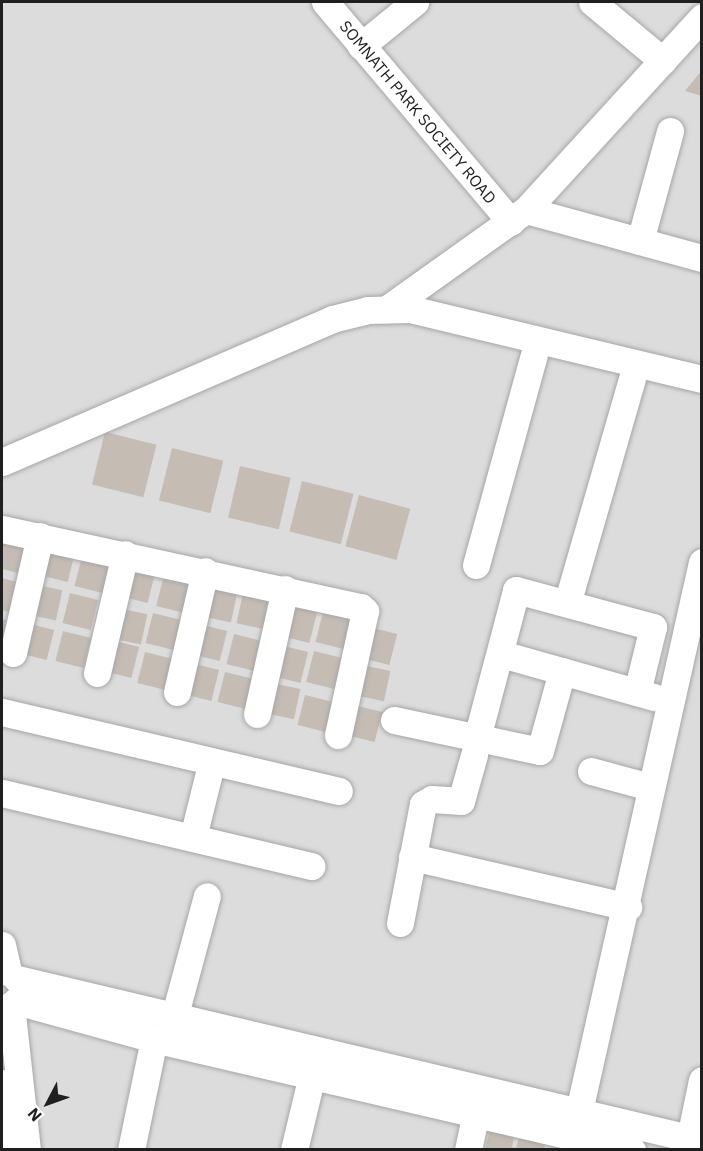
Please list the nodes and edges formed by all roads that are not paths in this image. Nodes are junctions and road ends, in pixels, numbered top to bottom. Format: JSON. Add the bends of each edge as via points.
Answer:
{"nodes":[{"id":1,"x":325,"y":2,"type":"edge"},
{"id":2,"x":416,"y":2,"type":"edge"},
{"id":3,"x":592,"y":2,"type":"edge"},
{"id":4,"x":702,"y":17,"type":"edge"},
{"id":5,"x":361,"y":46,"type":"junction"},
{"id":6,"x":663,"y":61,"type":"junction"},
{"id":7,"x":669,"y":131,"type":"dead end"},
{"id":8,"x":518,"y":216,"type":"junction"},
{"id":9,"x":640,"y":241,"type":"junction"},
{"id":10,"x":702,"y":258,"type":"edge"},
{"id":11,"x":377,"y":310,"type":"junction"},
{"id":12,"x":534,"y":355,"type":"junction"},
{"id":13,"x":632,"y":379,"type":"junction"},
{"id":14,"x":702,"y":379,"type":"edge"},
{"id":15,"x":702,"y":398,"type":"edge"},
{"id":16,"x":2,"y":462,"type":"edge"},
{"id":17,"x":2,"y":529,"type":"edge"},
{"id":18,"x":40,"y":536,"type":"junction"},
{"id":19,"x":125,"y":554,"type":"junction"},
{"id":20,"x":702,"y":562,"type":"edge"},
{"id":21,"x":476,"y":565,"type":"dead end"},
{"id":22,"x":205,"y":571,"type":"junction"},
{"id":23,"x":285,"y":589,"type":"junction"},
{"id":24,"x":572,"y":590,"type":"dead end"},
{"id":25,"x":13,"y":652,"type":"dead end"},
{"id":26,"x":501,"y":654,"type":"junction"},
{"id":27,"x":562,"y":671,"type":"junction"},
{"id":28,"x":97,"y":673,"type":"dead end"},
{"id":29,"x":177,"y":692,"type":"dead end"},
{"id":30,"x":637,"y":692,"type":"junction"},
{"id":31,"x":670,"y":701,"type":"junction"},
{"id":32,"x":2,"y":711,"type":"edge"},
{"id":33,"x":257,"y":714,"type":"dead end"},
{"id":34,"x":394,"y":720,"type":"dead end"},
{"id":35,"x":338,"y":735,"type":"dead end"},
{"id":36,"x":476,"y":746,"type":"junction"},
{"id":37,"x":212,"y":761,"type":"junction"},
{"id":38,"x":591,"y":771,"type":"dead end"},
{"id":39,"x":651,"y":787,"type":"junction"},
{"id":40,"x":339,"y":791,"type":"dead end"},
{"id":41,"x":2,"y":793,"type":"edge"},
{"id":42,"x":193,"y":837,"type":"junction"},
{"id":43,"x":412,"y":857,"type":"junction"},
{"id":44,"x":312,"y":866,"type":"dead end"},
{"id":45,"x":207,"y":896,"type":"dead end"},
{"id":46,"x":628,"y":907,"type":"junction"},
{"id":47,"x":400,"y":923,"type":"dead end"},
{"id":48,"x":2,"y":945,"type":"edge"},
{"id":49,"x":9,"y":989,"type":"edge"},
{"id":50,"x":174,"y":1018,"type":"junction"},
{"id":51,"x":154,"y":1039,"type":"junction"},
{"id":52,"x":312,"y":1075,"type":"junction"},
{"id":53,"x":702,"y":1080,"type":"edge"},
{"id":54,"x":2,"y":1083,"type":"edge"},
{"id":55,"x":476,"y":1113,"type":"junction"},
{"id":56,"x":10,"y":1118,"type":"edge"},
{"id":57,"x":574,"y":1132,"type":"edge"},
{"id":58,"x":696,"y":1139,"type":"edge"},
{"id":59,"x":6,"y":1149,"type":"edge"},
{"id":60,"x":27,"y":1149,"type":"edge"},
{"id":61,"x":131,"y":1149,"type":"edge"},
{"id":62,"x":294,"y":1149,"type":"edge"},
{"id":63,"x":468,"y":1149,"type":"edge"},
{"id":64,"x":632,"y":1149,"type":"edge"}],
"edges":[{"from":1,"to":5,"type":"street","name":"SOMNATH PARK SOCIETY ROAD"},
{"from":2,"to":5,"type":"street"},
{"from":3,"to":6,"type":"street"},
{"from":4,"to":6,"type":"street"},
{"from":5,"to":8,"type":"street","name":"SOMNATH PARK SOCIETY ROAD"},
{"from":6,"to":8,"type":"street"},
{"from":7,"to":9,"type":"street"},
{"from":8,"to":9,"type":"street"},
{"from":8,"to":11,"type":"street"},
{"from":9,"to":10,"type":"street"},
{"from":11,"to":12,"type":"street","via":[[407,327]]},
{"from":11,"to":14,"type":"street","via":[[550,340]]},
{"from":11,"to":16,"type":"street","via":[[332,319]]},
{"from":12,"to":13,"type":"street"},
{"from":12,"to":21,"type":"street"},
{"from":13,"to":15,"type":"street"},
{"from":13,"to":24,"type":"street"},
{"from":17,"to":18,"type":"street"},
{"from":18,"to":19,"type":"street"},
{"from":18,"to":25,"type":"street"},
{"from":19,"to":22,"type":"street"},
{"from":19,"to":28,"type":"street"},
{"from":20,"to":31,"type":"street"},
{"from":22,"to":23,"type":"street"},
{"from":22,"to":29,"type":"street"},
{"from":23,"to":33,"type":"street"},
{"from":23,"to":35,"type":"street","via":[[365,611]]},
{"from":26,"to":27,"type":"street"},
{"from":26,"to":30,"type":"street","via":[[516,590],[653,627]]},
{"from":26,"to":36,"type":"street"},
{"from":27,"to":30,"type":"street"},
{"from":27,"to":36,"type":"street","via":[[540,751]]},
{"from":30,"to":31,"type":"street"},
{"from":31,"to":39,"type":"street"},
{"from":32,"to":37,"type":"street"},
{"from":34,"to":36,"type":"street"},
{"from":36,"to":43,"type":"street","via":[[461,801],[432,799],[423,804]]},
{"from":37,"to":40,"type":"street"},
{"from":37,"to":42,"type":"street"},
{"from":38,"to":39,"type":"street"},
{"from":39,"to":46,"type":"street"},
{"from":41,"to":42,"type":"street"},
{"from":42,"to":44,"type":"street"},
{"from":43,"to":46,"type":"street"},
{"from":43,"to":47,"type":"street"},
{"from":45,"to":50,"type":"street"},
{"from":46,"to":57,"type":"street"},
{"from":48,"to":49,"type":"street"},
{"from":49,"to":50,"type":"street"},
{"from":49,"to":51,"type":"street"},
{"from":49,"to":56,"type":"street"},
{"from":50,"to":57,"type":"street"},
{"from":51,"to":52,"type":"street"},
{"from":51,"to":61,"type":"street"},
{"from":52,"to":55,"type":"street"},
{"from":52,"to":62,"type":"street"},
{"from":53,"to":58,"type":"street"},
{"from":54,"to":56,"type":"street"},
{"from":55,"to":57,"type":"street"},
{"from":55,"to":63,"type":"street"},
{"from":56,"to":59,"type":"street"},
{"from":56,"to":60,"type":"street"},
{"from":57,"to":58,"type":"street"},
{"from":57,"to":64,"type":"street"}]}
